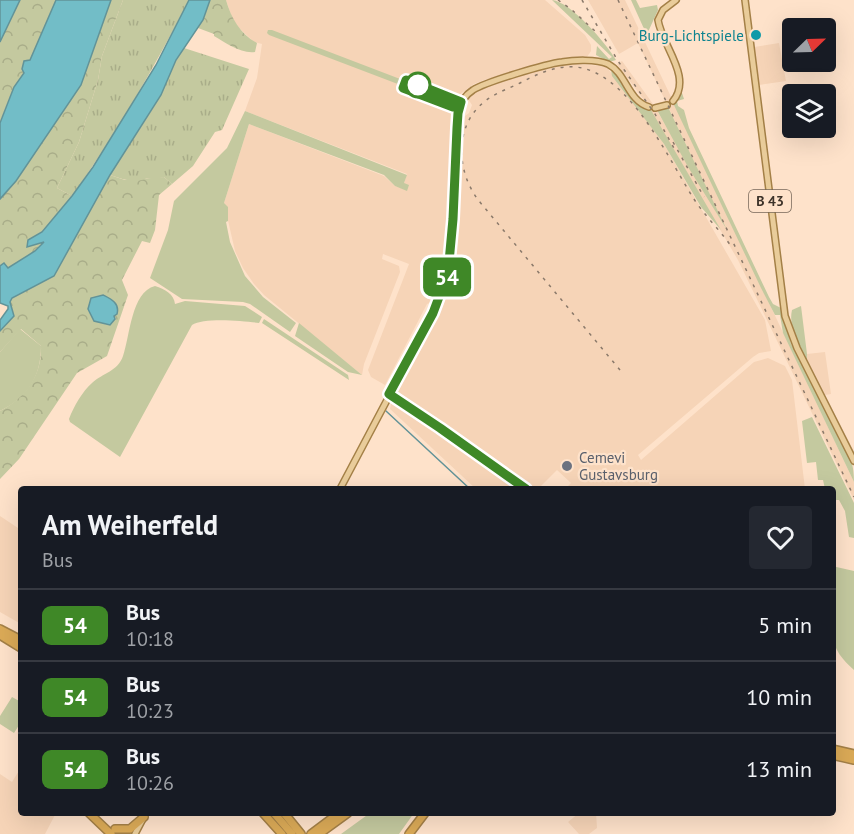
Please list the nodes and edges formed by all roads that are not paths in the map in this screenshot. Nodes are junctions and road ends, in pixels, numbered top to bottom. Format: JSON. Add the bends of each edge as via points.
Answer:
{"nodes":[{"id":1,"x":676,"y":0,"type":"edge"},
{"id":2,"x":745,"y":0,"type":"edge"},
{"id":3,"x":673,"y":101,"type":"dead end"},
{"id":4,"x":667,"y":105,"type":"dead end"},
{"id":5,"x":854,"y":461,"type":"edge"},
{"id":6,"x":342,"y":486,"type":"edge"},
{"id":7,"x":0,"y":629,"type":"edge"},
{"id":8,"x":0,"y":635,"type":"edge"},
{"id":9,"x":18,"y":638,"type":"edge"},
{"id":10,"x":18,"y":646,"type":"edge"},
{"id":11,"x":836,"y":750,"type":"edge"},
{"id":12,"x":854,"y":754,"type":"edge"},
{"id":13,"x":836,"y":756,"type":"edge"},
{"id":14,"x":854,"y":760,"type":"edge"},
{"id":15,"x":93,"y":816,"type":"edge"},
{"id":16,"x":144,"y":816,"type":"edge"},
{"id":17,"x":144,"y":816,"type":"edge"},
{"id":18,"x":266,"y":816,"type":"edge"},
{"id":19,"x":277,"y":816,"type":"edge"},
{"id":20,"x":286,"y":816,"type":"edge"},
{"id":21,"x":336,"y":816,"type":"edge"},
{"id":22,"x":343,"y":816,"type":"edge"},
{"id":23,"x":423,"y":816,"type":"edge"},
{"id":24,"x":113,"y":831,"type":"edge"},
{"id":25,"x":123,"y":834,"type":"edge"},
{"id":26,"x":135,"y":834,"type":"edge"},
{"id":27,"x":282,"y":834,"type":"edge"},
{"id":28,"x":292,"y":834,"type":"edge"},
{"id":29,"x":301,"y":834,"type":"edge"},
{"id":30,"x":315,"y":834,"type":"edge"},
{"id":31,"x":409,"y":834,"type":"edge"}],
"edges":[{"from":1,"to":3,"type":"main road","via":[[658,20],[680,78]]},
{"from":2,"to":5,"type":"main road","number":"B 43","via":[[791,332]]},
{"from":4,"to":6,"type":"main road","via":[[652,107],[635,100],[615,69],[601,62],[557,63],[484,85],[461,102],[452,249],[445,282],[433,313]]},
{"from":7,"to":9,"type":"highway"},
{"from":8,"to":10,"type":"highway"},
{"from":11,"to":12,"type":"highway"},
{"from":13,"to":14,"type":"highway"},
{"from":15,"to":24,"type":"highway"},
{"from":16,"to":24,"type":"highway","via":[[130,829]]},
{"from":17,"to":26,"type":"main road"},
{"from":18,"to":27,"type":"highway"},
{"from":19,"to":28,"type":"highway"},
{"from":20,"to":29,"type":"highway"},
{"from":21,"to":30,"type":"highway"},
{"from":22,"to":30,"type":"highway"},
{"from":23,"to":31,"type":"highway"},
{"from":24,"to":25,"type":"highway"}]}
